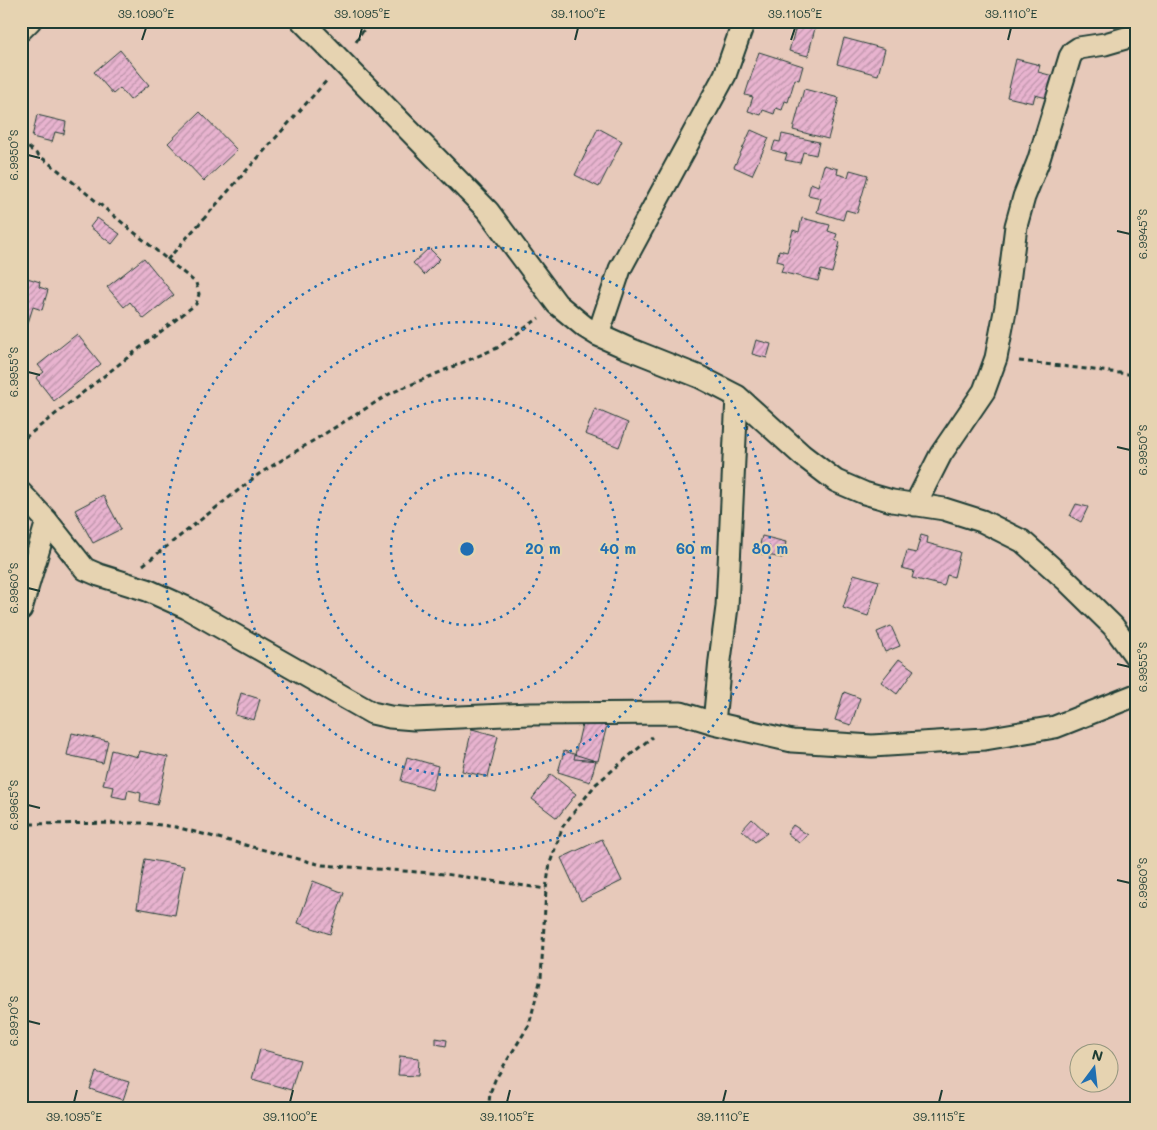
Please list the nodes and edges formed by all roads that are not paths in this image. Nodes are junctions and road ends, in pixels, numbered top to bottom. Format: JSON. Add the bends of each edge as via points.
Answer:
{"nodes":[{"id":1,"x":30,"y":21,"type":"edge"},
{"id":2,"x":302,"y":21,"type":"edge"},
{"id":3,"x":744,"y":21,"type":"edge"},
{"id":4,"x":21,"y":30,"type":"edge"},
{"id":5,"x":1136,"y":35,"type":"edge"},
{"id":6,"x":598,"y":335,"type":"junction"},
{"id":7,"x":737,"y":396,"type":"junction"},
{"id":8,"x":21,"y":493,"type":"edge"},
{"id":9,"x":915,"y":505,"type":"junction"},
{"id":10,"x":47,"y":521,"type":"junction"},
{"id":11,"x":21,"y":609,"type":"edge"},
{"id":12,"x":1136,"y":657,"type":"edge"},
{"id":13,"x":1136,"y":695,"type":"edge"},
{"id":14,"x":714,"y":723,"type":"junction"}],
"edges":[{"from":1,"to":4,"type":"street"},
{"from":2,"to":6,"type":"street","via":[[488,211],[557,304]]},
{"from":3,"to":6,"type":"street","via":[[725,75],[620,269]]},
{"from":5,"to":9,"type":"street","via":[[1079,48],[1070,57],[1016,226],[996,358],[984,391],[941,454]]},
{"from":6,"to":7,"type":"street","via":[[700,377]]},
{"from":7,"to":9,"type":"street","via":[[836,481],[892,502]]},
{"from":7,"to":14,"type":"street","via":[[727,608]]},
{"from":8,"to":10,"type":"street"},
{"from":9,"to":12,"type":"street","via":[[944,509],[982,521],[1022,541],[1114,626]]},
{"from":10,"to":11,"type":"street"},
{"from":10,"to":14,"type":"street","via":[[85,569],[147,590],[187,608],[372,712],[414,719],[681,713]]},
{"from":13,"to":14,"type":"street","via":[[1055,728],[985,738],[872,746],[792,741]]}]}
